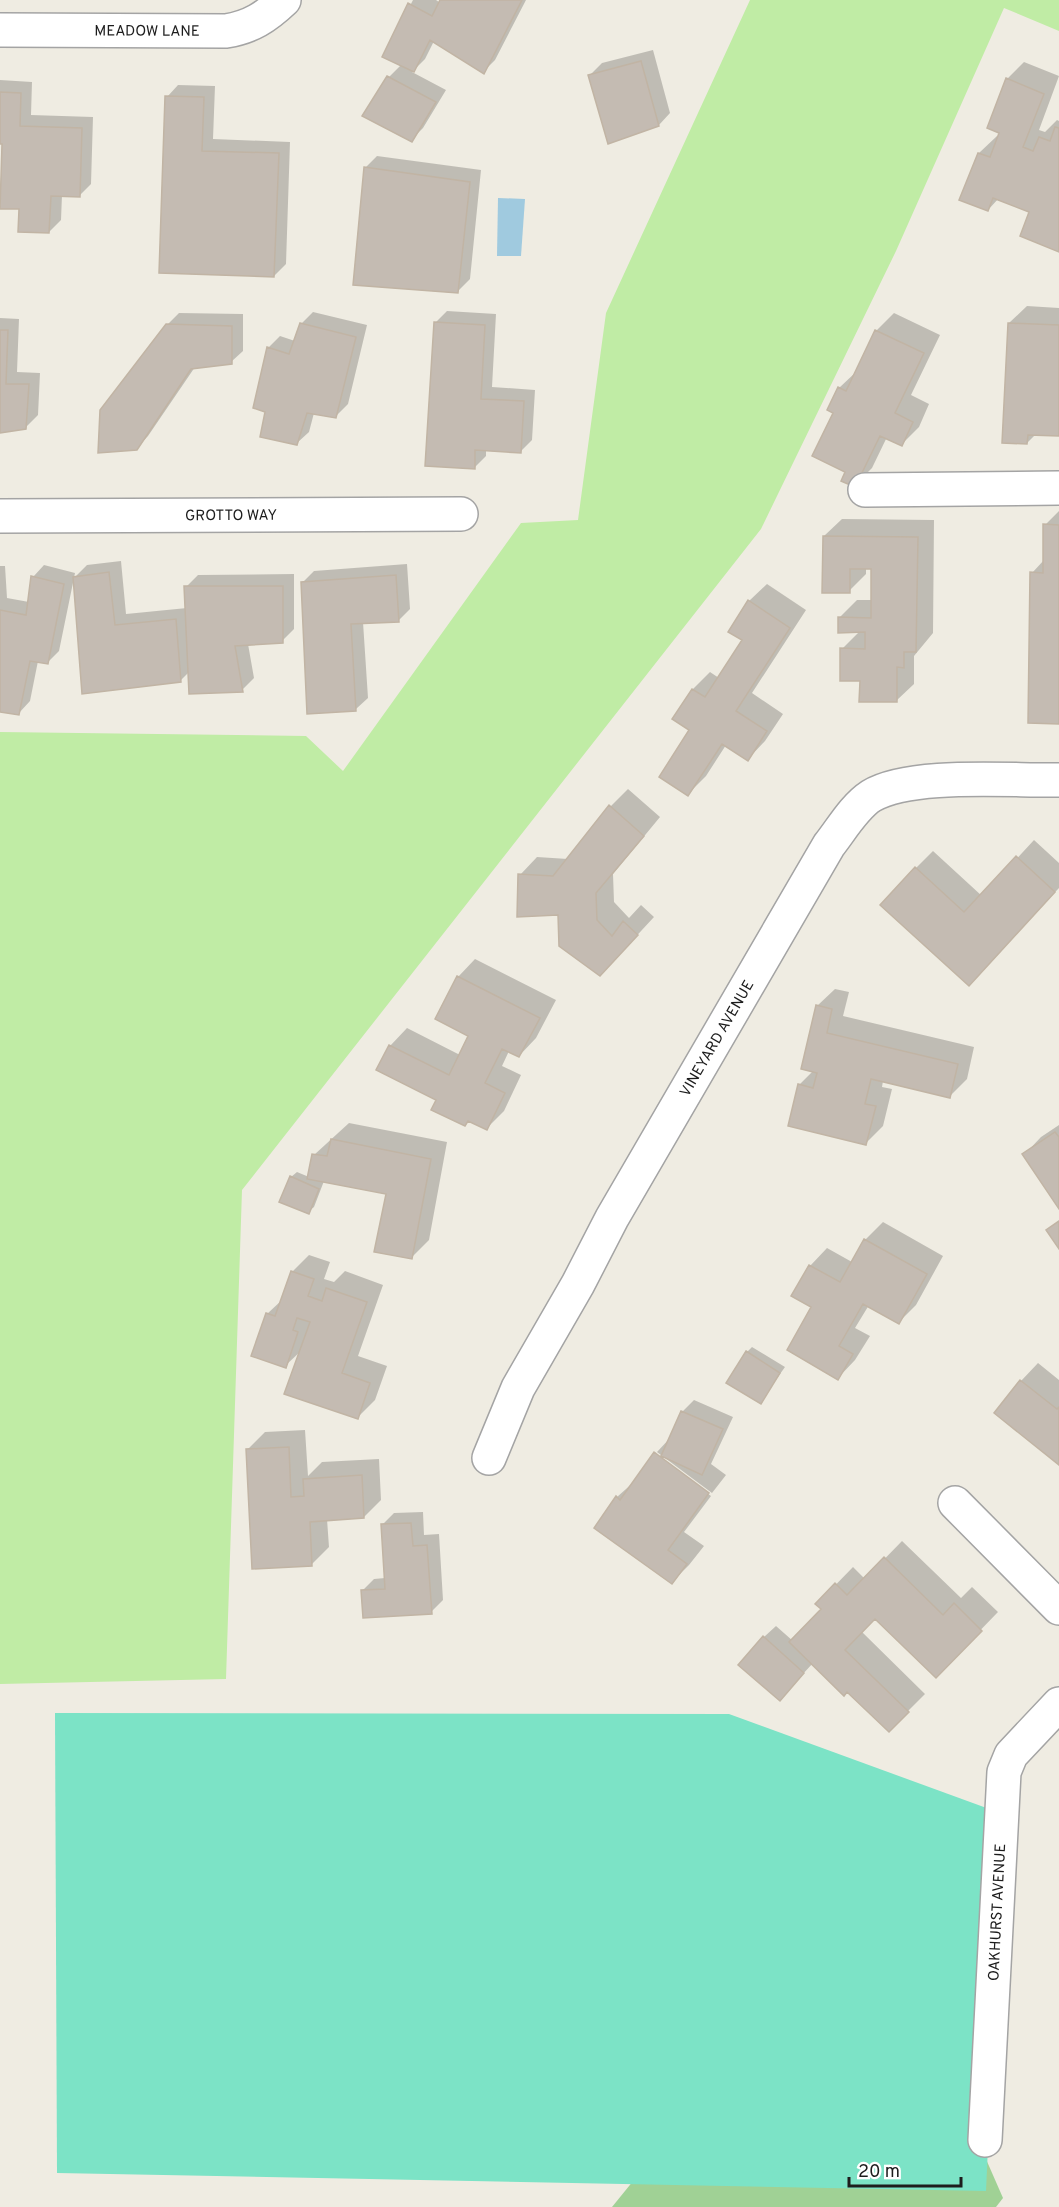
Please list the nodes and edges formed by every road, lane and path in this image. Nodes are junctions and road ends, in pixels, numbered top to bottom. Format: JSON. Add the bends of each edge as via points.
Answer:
{"nodes":[{"id":1,"x":284,"y":0,"type":"edge"},
{"id":2,"x":0,"y":30,"type":"edge"},
{"id":3,"x":1059,"y":488,"type":"edge"},
{"id":4,"x":865,"y":490,"type":"dead end"},
{"id":5,"x":462,"y":514,"type":"dead end"},
{"id":6,"x":0,"y":516,"type":"edge"},
{"id":7,"x":1059,"y":780,"type":"edge"},
{"id":8,"x":489,"y":1458,"type":"dead end"},
{"id":9,"x":955,"y":1503,"type":"dead end"},
{"id":10,"x":1059,"y":1608,"type":"edge"},
{"id":11,"x":1059,"y":1704,"type":"edge"},
{"id":12,"x":986,"y":2140,"type":"dead end"}],
"edges":[{"from":1,"to":2,"type":"street","name":"MEADOW LANE","via":[[254,24],[226,31]]},
{"from":3,"to":4,"type":"street"},
{"from":5,"to":6,"type":"street","name":"GROTTO WAY"},
{"from":7,"to":8,"type":"street","name":"VINEYARD AVENUE","via":[[925,781],[885,790],[857,809],[829,845],[612,1218],[518,1388]]},
{"from":9,"to":10,"type":"street"},
{"from":11,"to":12,"type":"street","name":"OAKHURST AVENUE","via":[[1011,1755],[1004,1772]]}]}
